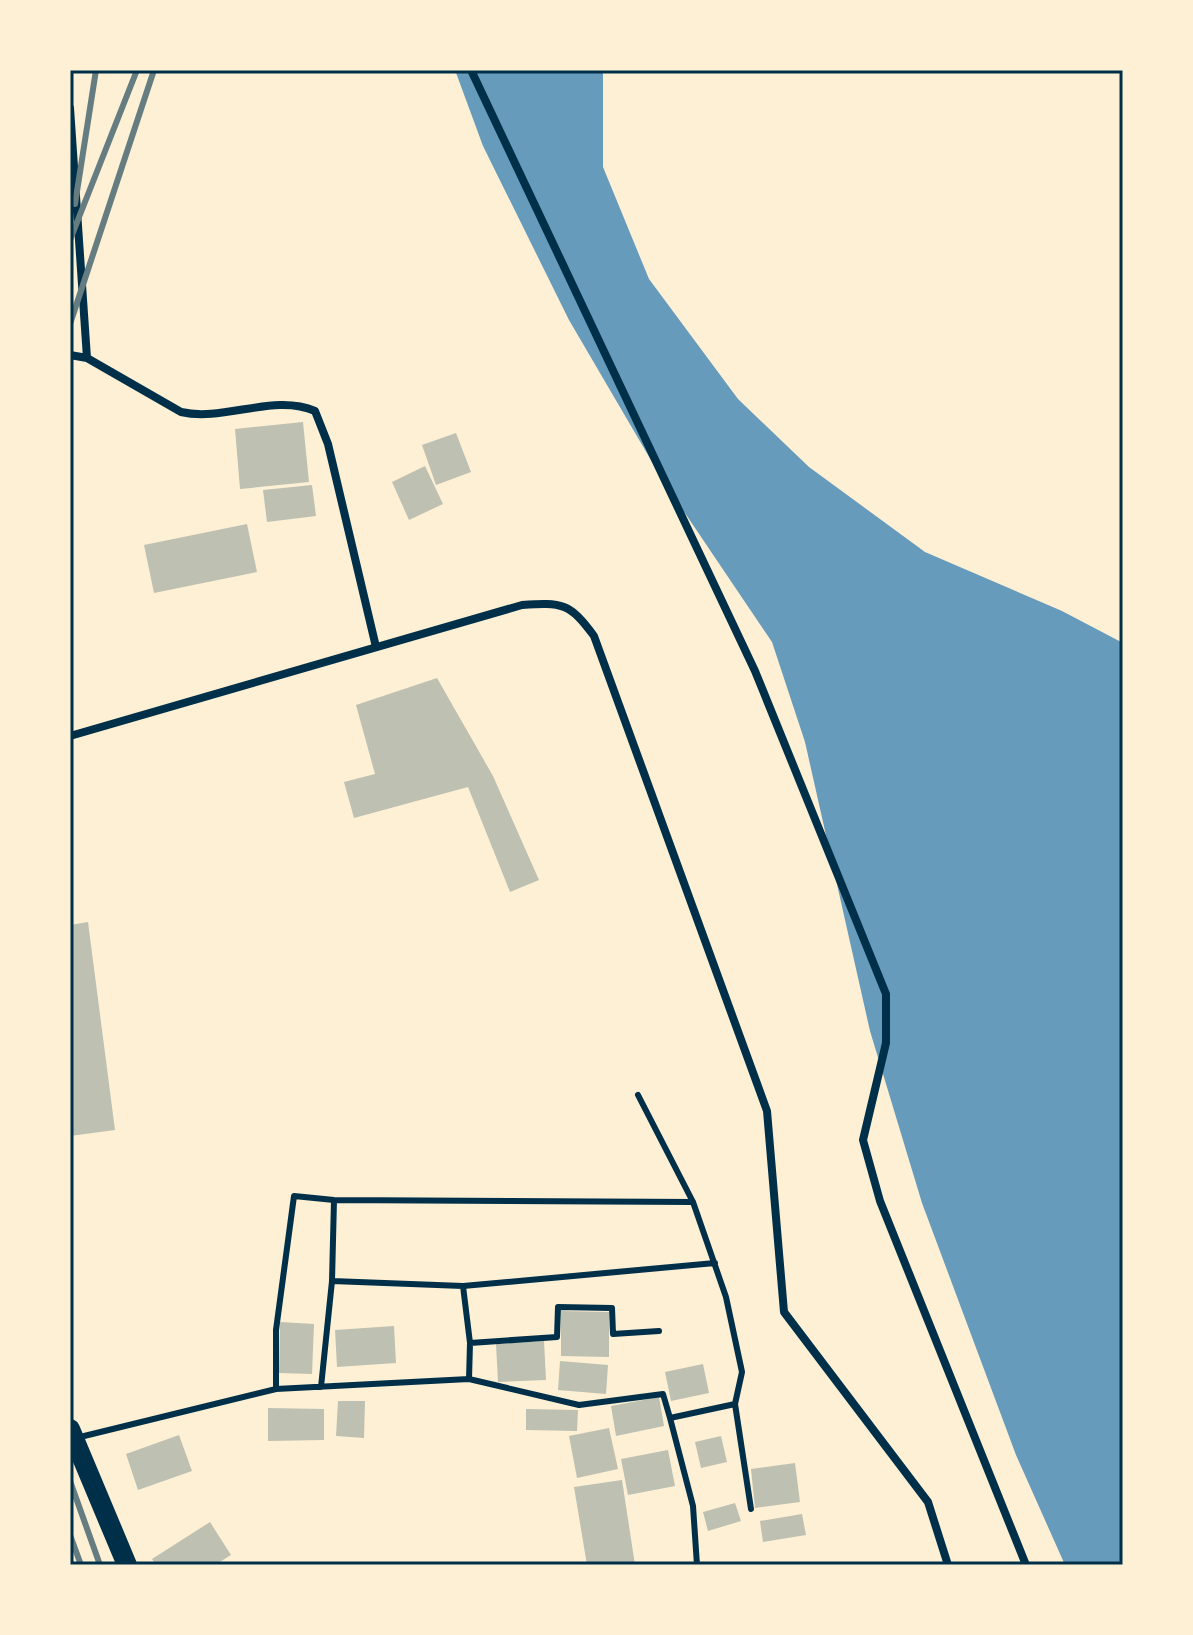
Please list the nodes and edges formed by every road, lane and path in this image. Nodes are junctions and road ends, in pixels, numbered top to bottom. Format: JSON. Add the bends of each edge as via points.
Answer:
{"nodes":[{"id":1,"x":471,"y":70,"type":"edge"},
{"id":2,"x":70,"y":108,"type":"edge"},
{"id":3,"x":70,"y":355,"type":"edge"},
{"id":4,"x":87,"y":358,"type":"junction"},
{"id":5,"x":376,"y":647,"type":"junction"},
{"id":6,"x":70,"y":736,"type":"edge"},
{"id":7,"x":638,"y":1095,"type":"dead end"},
{"id":8,"x":334,"y":1200,"type":"junction"},
{"id":9,"x":693,"y":1202,"type":"junction"},
{"id":10,"x":715,"y":1263,"type":"junction"},
{"id":11,"x":332,"y":1281,"type":"junction"},
{"id":12,"x":463,"y":1286,"type":"junction"},
{"id":13,"x":659,"y":1331,"type":"dead end"},
{"id":14,"x":470,"y":1343,"type":"junction"},
{"id":15,"x":469,"y":1379,"type":"junction"},
{"id":16,"x":321,"y":1387,"type":"junction"},
{"id":17,"x":276,"y":1389,"type":"junction"},
{"id":18,"x":735,"y":1404,"type":"junction"},
{"id":19,"x":670,"y":1418,"type":"junction"},
{"id":20,"x":72,"y":1434,"type":"edge"},
{"id":21,"x":751,"y":1509,"type":"dead end"},
{"id":22,"x":127,"y":1565,"type":"edge"},
{"id":23,"x":697,"y":1565,"type":"edge"},
{"id":24,"x":948,"y":1565,"type":"edge"},
{"id":25,"x":1026,"y":1565,"type":"edge"}],
"edges":[{"from":1,"to":25,"type":"street","via":[[755,671],[886,994],[886,1043],[863,1140],[880,1201]]},
{"from":2,"to":4,"type":"street"},
{"from":3,"to":4,"type":"street"},
{"from":4,"to":5,"type":"street","via":[[189,414],[299,404],[315,411],[328,444]]},
{"from":5,"to":6,"type":"street"},
{"from":5,"to":24,"type":"street","via":[[522,605],[556,602],[577,612],[594,636],[767,1111],[784,1312],[928,1502]]},
{"from":7,"to":9,"type":"lane"},
{"from":8,"to":9,"type":"lane"},
{"from":8,"to":11,"type":"lane"},
{"from":8,"to":17,"type":"lane","via":[[294,1196],[276,1330]]},
{"from":9,"to":10,"type":"lane"},
{"from":10,"to":12,"type":"lane"},
{"from":10,"to":18,"type":"lane","via":[[742,1372]]},
{"from":11,"to":12,"type":"lane"},
{"from":11,"to":16,"type":"lane"},
{"from":12,"to":14,"type":"lane"},
{"from":13,"to":14,"type":"lane","via":[[613,1334],[612,1308],[558,1307],[557,1337]]},
{"from":14,"to":15,"type":"lane"},
{"from":15,"to":16,"type":"lane"},
{"from":15,"to":19,"type":"lane","via":[[579,1405],[663,1394]]},
{"from":16,"to":17,"type":"lane"},
{"from":17,"to":20,"type":"lane"},
{"from":18,"to":19,"type":"lane"},
{"from":18,"to":21,"type":"lane"},
{"from":19,"to":23,"type":"lane","via":[[693,1506]]},
{"from":20,"to":22,"type":"main road"}]}
